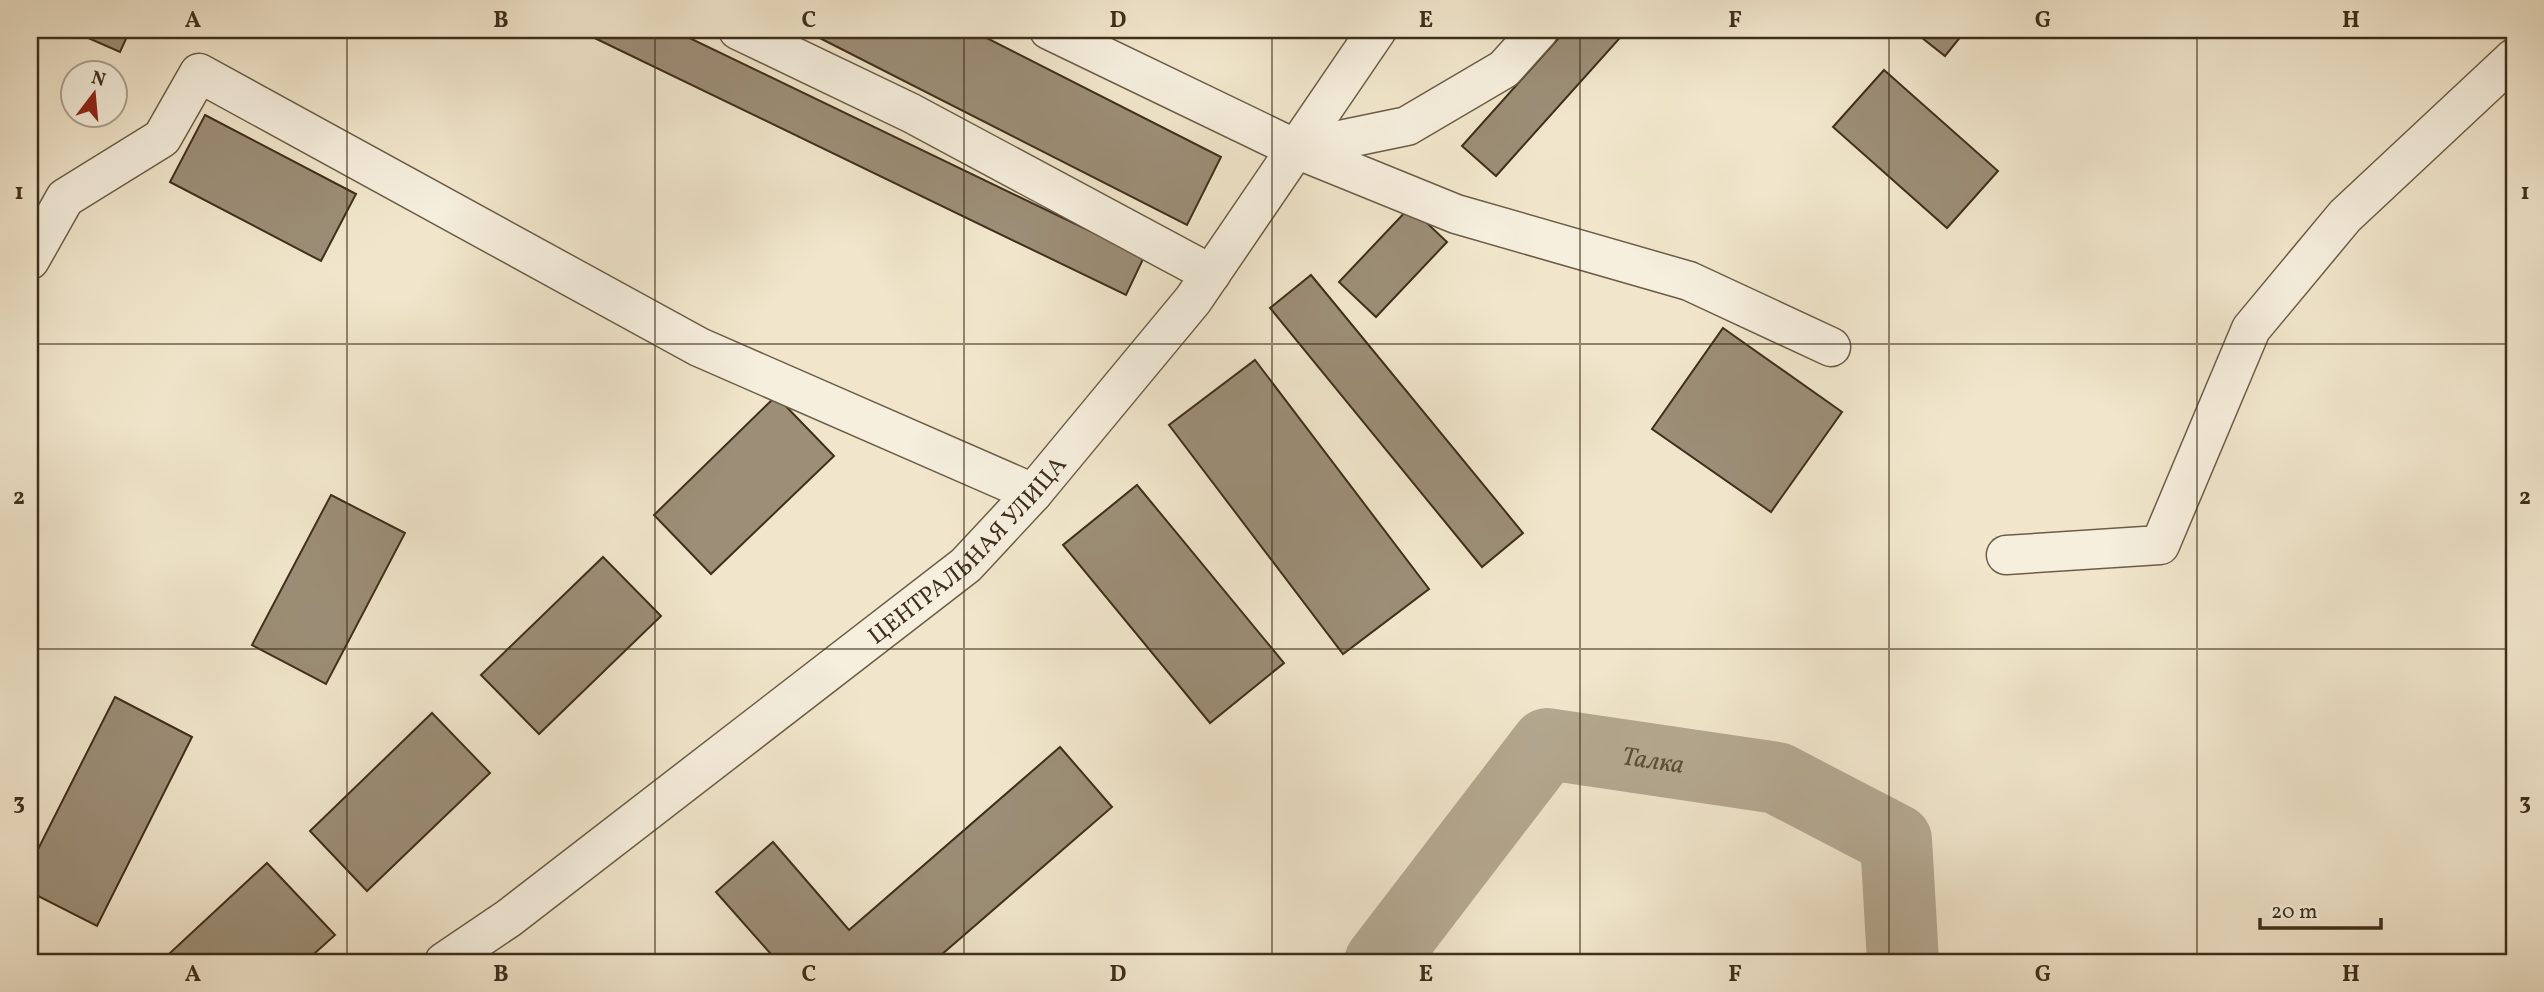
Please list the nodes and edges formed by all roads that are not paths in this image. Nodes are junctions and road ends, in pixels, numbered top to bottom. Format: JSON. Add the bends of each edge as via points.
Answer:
{"nodes":[{"id":1,"x":738,"y":30,"type":"edge"},
{"id":2,"x":1049,"y":30,"type":"edge"},
{"id":3,"x":1377,"y":30,"type":"edge"},
{"id":4,"x":1539,"y":30,"type":"edge"},
{"id":5,"x":2514,"y":58,"type":"edge"},
{"id":6,"x":1296,"y":149,"type":"junction"},
{"id":7,"x":30,"y":260,"type":"edge"},
{"id":8,"x":1211,"y":274,"type":"junction"},
{"id":9,"x":1831,"y":346,"type":"dead end"},
{"id":10,"x":1033,"y":493,"type":"junction"},
{"id":11,"x":2006,"y":555,"type":"dead end"},
{"id":12,"x":444,"y":962,"type":"edge"}],
"edges":[{"from":1,"to":8,"type":"street","via":[[911,113]]},
{"from":2,"to":6,"type":"street"},
{"from":3,"to":6,"type":"street","name":"ЦЕНТРАЛЬНАЯ УЛИЦА"},
{"from":4,"to":6,"type":"street","via":[[1504,69],[1407,126]]},
{"from":5,"to":11,"type":"street","via":[[2345,216],[2251,329],[2160,545]]},
{"from":6,"to":8,"type":"street","name":"ЦЕНТРАЛЬНАЯ УЛИЦА"},
{"from":6,"to":9,"type":"street","via":[[1456,214],[1689,281]]},
{"from":7,"to":10,"type":"street","via":[[65,198],[162,138],[199,73],[699,347]]},
{"from":8,"to":10,"type":"street","name":"ЦЕНТРАЛЬНАЯ УЛИЦА"},
{"from":10,"to":12,"type":"street","name":"ЦЕНТРАЛЬНАЯ УЛИЦА","via":[[966,565],[509,918]]}]}
